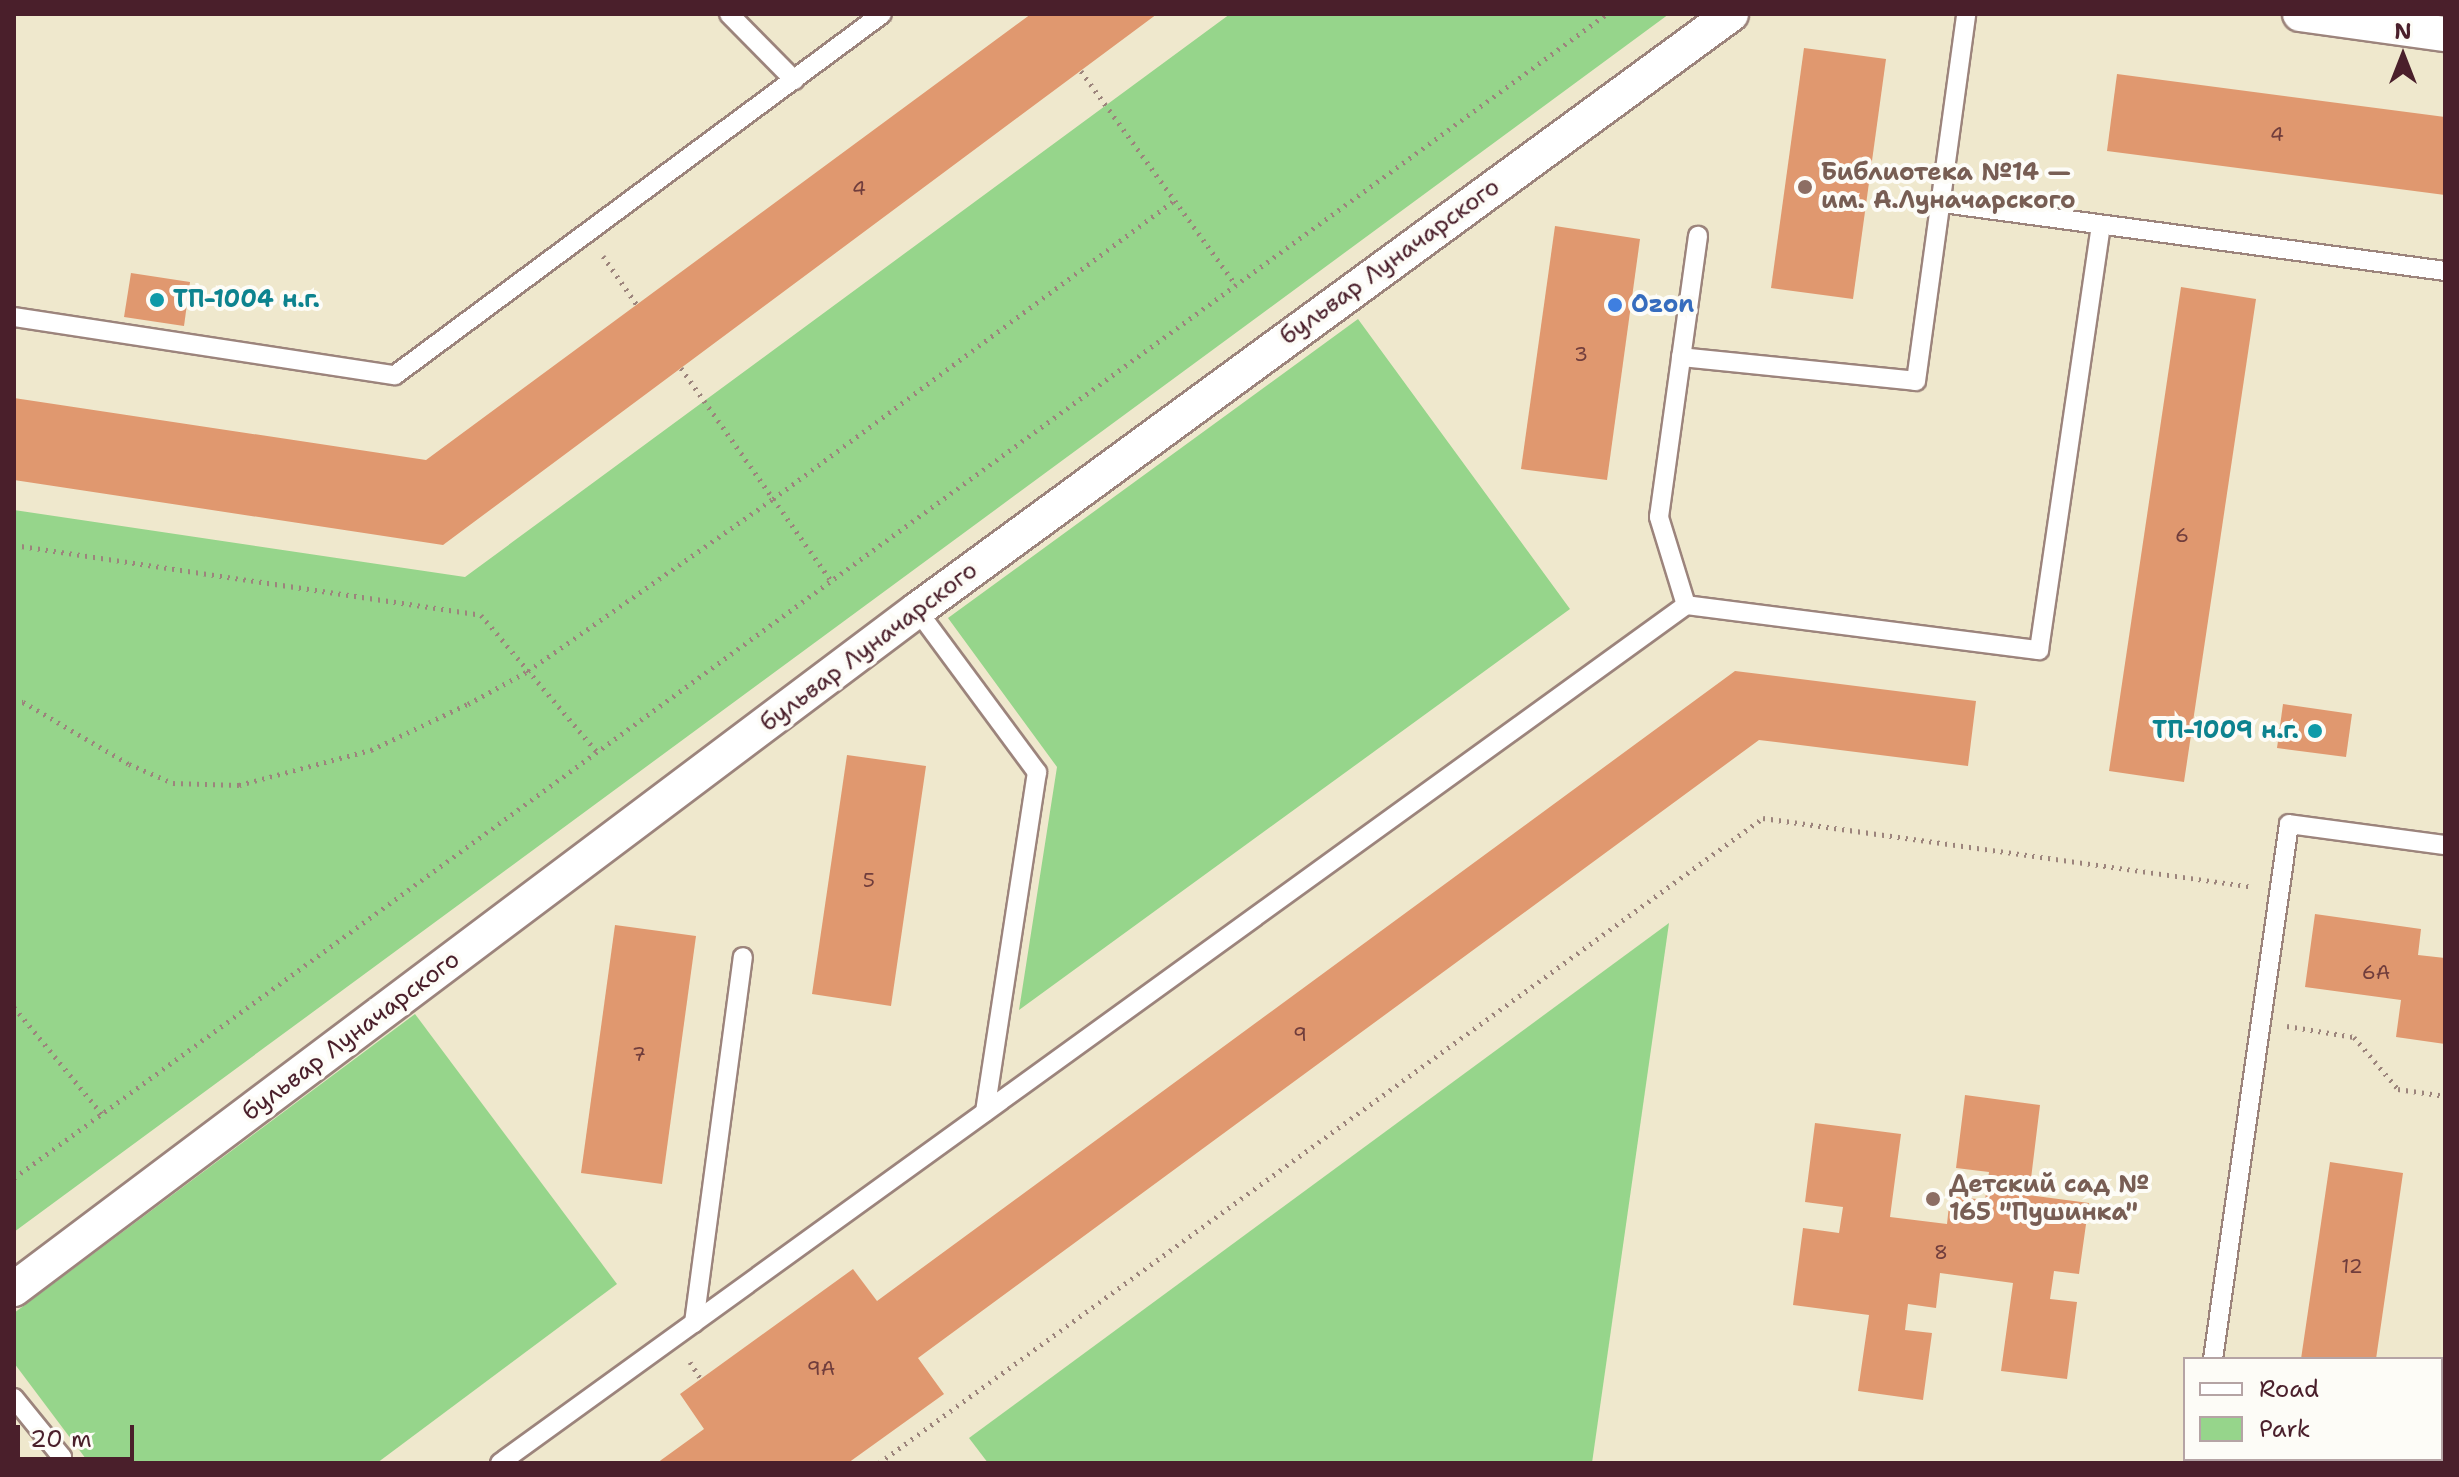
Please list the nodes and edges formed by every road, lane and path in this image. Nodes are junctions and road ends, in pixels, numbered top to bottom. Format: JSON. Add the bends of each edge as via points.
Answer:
{"nodes":[{"id":1,"x":729,"y":14,"type":"edge"},
{"id":2,"x":882,"y":14,"type":"edge"},
{"id":3,"x":1607,"y":14,"type":"edge"},
{"id":4,"x":1731,"y":14,"type":"edge"},
{"id":5,"x":1966,"y":14,"type":"edge"},
{"id":6,"x":2300,"y":14,"type":"edge"},
{"id":7,"x":2445,"y":34,"type":"edge"},
{"id":8,"x":1081,"y":71,"type":"dead end"},
{"id":9,"x":794,"y":80,"type":"junction"},
{"id":10,"x":1176,"y":199,"type":"junction"},
{"id":11,"x":1943,"y":203,"type":"junction"},
{"id":12,"x":2101,"y":225,"type":"junction"},
{"id":13,"x":587,"y":233,"type":"junction"},
{"id":14,"x":1698,"y":236,"type":"dead end"},
{"id":15,"x":2445,"y":271,"type":"edge"},
{"id":16,"x":1236,"y":285,"type":"junction"},
{"id":17,"x":637,"y":305,"type":"dead end"},
{"id":18,"x":14,"y":317,"type":"edge"},
{"id":19,"x":1681,"y":357,"type":"junction"},
{"id":20,"x":681,"y":368,"type":"dead end"},
{"id":21,"x":773,"y":499,"type":"junction"},
{"id":22,"x":14,"y":545,"type":"edge"},
{"id":23,"x":831,"y":581,"type":"junction"},
{"id":24,"x":1686,"y":605,"type":"junction"},
{"id":25,"x":917,"y":610,"type":"junction"},
{"id":26,"x":528,"y":671,"type":"junction"},
{"id":27,"x":14,"y":701,"type":"edge"},
{"id":28,"x":597,"y":752,"type":"junction"},
{"id":29,"x":2445,"y":845,"type":"edge"},
{"id":30,"x":2280,"y":891,"type":"junction"},
{"id":31,"x":743,"y":957,"type":"dead end"},
{"id":32,"x":14,"y":1007,"type":"edge"},
{"id":33,"x":2289,"y":1012,"type":"dead end"},
{"id":34,"x":2445,"y":1096,"type":"edge"},
{"id":35,"x":985,"y":1112,"type":"junction"},
{"id":36,"x":102,"y":1114,"type":"junction"},
{"id":37,"x":14,"y":1178,"type":"edge"},
{"id":38,"x":14,"y":1289,"type":"edge"},
{"id":39,"x":694,"y":1323,"type":"junction"},
{"id":40,"x":2213,"y":1357,"type":"edge"},
{"id":41,"x":14,"y":1398,"type":"edge"},
{"id":42,"x":62,"y":1463,"type":"edge"},
{"id":43,"x":500,"y":1463,"type":"edge"},
{"id":44,"x":879,"y":1463,"type":"edge"}],
"edges":[{"from":1,"to":9,"type":"lane"},
{"from":2,"to":9,"type":"lane"},
{"from":3,"to":16,"type":"path"},
{"from":4,"to":25,"type":"street","name":"бульвар Луначарского"},
{"from":5,"to":11,"type":"lane"},
{"from":6,"to":7,"type":"street"},
{"from":8,"to":10,"type":"path"},
{"from":9,"to":13,"type":"lane"},
{"from":10,"to":16,"type":"path"},
{"from":10,"to":21,"type":"path"},
{"from":11,"to":12,"type":"lane"},
{"from":11,"to":19,"type":"lane","via":[[1916,381]]},
{"from":12,"to":15,"type":"lane"},
{"from":12,"to":24,"type":"lane","via":[[2039,650]]},
{"from":13,"to":17,"type":"path"},
{"from":13,"to":18,"type":"lane","via":[[395,375]]},
{"from":14,"to":19,"type":"lane"},
{"from":16,"to":23,"type":"path"},
{"from":19,"to":24,"type":"lane","via":[[1659,517]]},
{"from":20,"to":21,"type":"path"},
{"from":21,"to":23,"type":"path"},
{"from":21,"to":26,"type":"path"},
{"from":22,"to":26,"type":"path","via":[[481,615]]},
{"from":23,"to":28,"type":"path"},
{"from":24,"to":35,"type":"lane"},
{"from":25,"to":35,"type":"lane","via":[[1037,772]]},
{"from":25,"to":38,"type":"street","name":"бульвар Луначарского"},
{"from":26,"to":27,"type":"path","via":[[371,750],[239,785],[173,783]]},
{"from":26,"to":28,"type":"path"},
{"from":28,"to":36,"type":"path"},
{"from":29,"to":30,"type":"lane","via":[[2289,824]]},
{"from":30,"to":40,"type":"lane"},
{"from":30,"to":44,"type":"path","via":[[1763,818]]},
{"from":31,"to":39,"type":"lane"},
{"from":32,"to":36,"type":"path"},
{"from":33,"to":34,"type":"path","via":[[2287,1026],[2354,1037],[2398,1089]]},
{"from":35,"to":39,"type":"lane"},
{"from":36,"to":37,"type":"path"},
{"from":39,"to":43,"type":"lane"},
{"from":41,"to":42,"type":"lane"}]}
